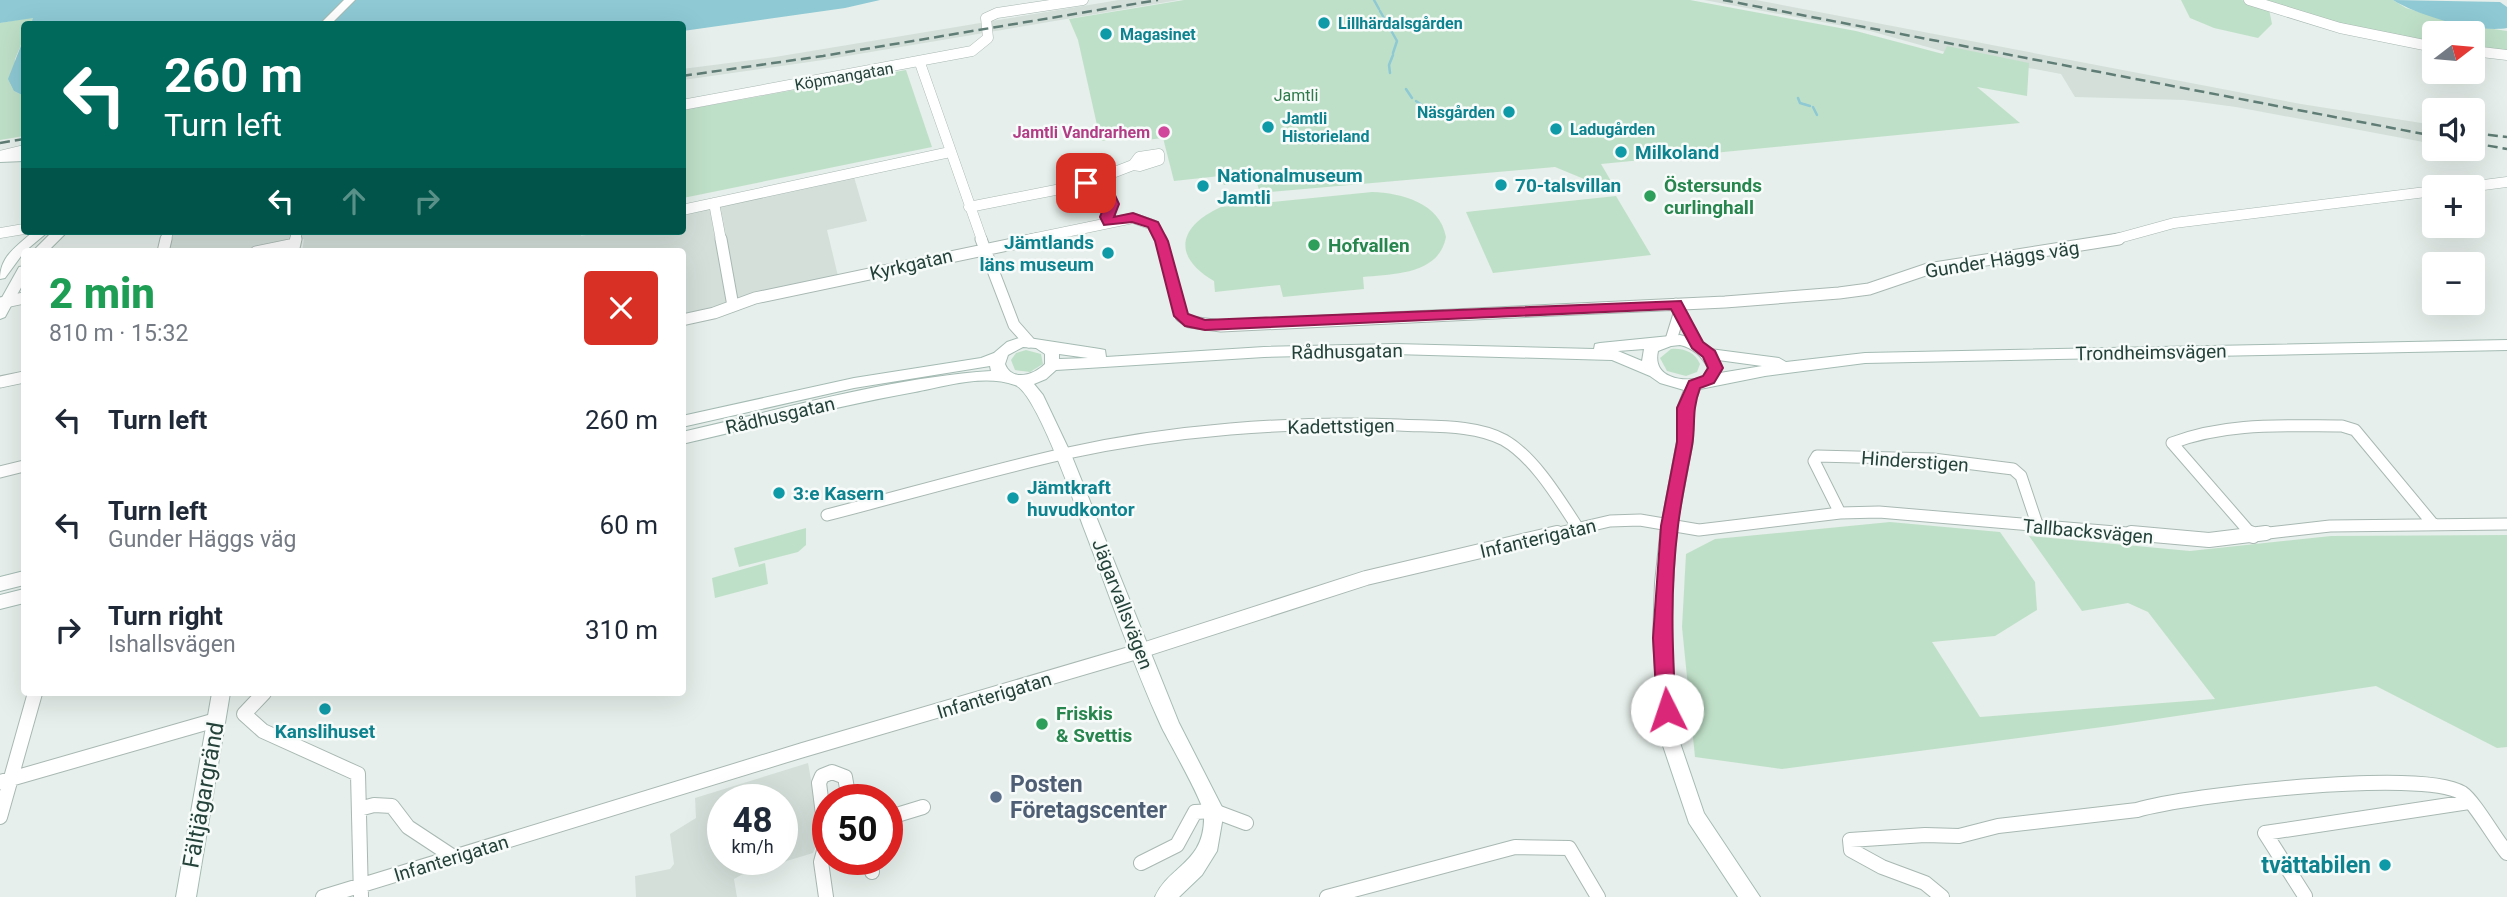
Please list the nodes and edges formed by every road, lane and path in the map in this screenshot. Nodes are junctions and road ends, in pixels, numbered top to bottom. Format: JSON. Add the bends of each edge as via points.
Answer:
{"nodes":[{"id":1,"x":350,"y":0,"type":"edge"},
{"id":2,"x":1083,"y":0,"type":"edge"},
{"id":3,"x":2249,"y":0,"type":"edge"},
{"id":4,"x":340,"y":5,"type":"edge"},
{"id":5,"x":317,"y":21,"type":"edge"},
{"id":6,"x":329,"y":21,"type":"edge"},
{"id":7,"x":987,"y":26,"type":"joint"},
{"id":8,"x":2422,"y":45,"type":"edge"},
{"id":9,"x":2485,"y":52,"type":"edge"},
{"id":10,"x":2507,"y":55,"type":"edge"},
{"id":11,"x":920,"y":63,"type":"junction"},
{"id":12,"x":686,"y":104,"type":"edge"},
{"id":13,"x":21,"y":151,"type":"edge"},
{"id":14,"x":950,"y":152,"type":"junction"},
{"id":15,"x":0,"y":157,"type":"edge"},
{"id":16,"x":21,"y":157,"type":"edge"},
{"id":17,"x":1133,"y":165,"type":"dead end"},
{"id":18,"x":0,"y":166,"type":"edge"},
{"id":19,"x":21,"y":166,"type":"edge"},
{"id":20,"x":2507,"y":183,"type":"edge"},
{"id":21,"x":1081,"y":185,"type":"junction"},
{"id":22,"x":2485,"y":185,"type":"edge"},
{"id":23,"x":2422,"y":192,"type":"edge"},
{"id":24,"x":714,"y":203,"type":"junction"},
{"id":25,"x":969,"y":207,"type":"junction"},
{"id":26,"x":686,"y":209,"type":"edge"},
{"id":27,"x":1142,"y":219,"type":"joint"},
{"id":28,"x":1109,"y":222,"type":"junction"},
{"id":29,"x":21,"y":230,"type":"edge"},
{"id":30,"x":0,"y":233,"type":"edge"},
{"id":31,"x":38,"y":235,"type":"edge"},
{"id":32,"x":57,"y":235,"type":"edge"},
{"id":33,"x":23,"y":248,"type":"edge"},
{"id":34,"x":42,"y":248,"type":"edge"},
{"id":35,"x":985,"y":248,"type":"junction"},
{"id":36,"x":21,"y":250,"type":"edge"},
{"id":37,"x":0,"y":275,"type":"edge"},
{"id":38,"x":21,"y":275,"type":"edge"},
{"id":39,"x":21,"y":299,"type":"edge"},
{"id":40,"x":2,"y":306,"type":"edge"},
{"id":41,"x":733,"y":306,"type":"junction"},
{"id":42,"x":1677,"y":309,"type":"junction"},
{"id":43,"x":686,"y":319,"type":"edge"},
{"id":44,"x":1191,"y":322,"type":"joint"},
{"id":45,"x":1020,"y":338,"type":"junction"},
{"id":46,"x":1665,"y":341,"type":"junction"},
{"id":47,"x":2507,"y":345,"type":"edge"},
{"id":48,"x":1048,"y":348,"type":"junction"},
{"id":49,"x":1703,"y":350,"type":"junction"},
{"id":50,"x":1540,"y":353,"type":"junction"},
{"id":51,"x":998,"y":357,"type":"junction"},
{"id":52,"x":1155,"y":358,"type":"junction"},
{"id":53,"x":1052,"y":365,"type":"junction"},
{"id":54,"x":1796,"y":365,"type":"junction"},
{"id":55,"x":1003,"y":375,"type":"junction"},
{"id":56,"x":1659,"y":376,"type":"junction"},
{"id":57,"x":21,"y":378,"type":"edge"},
{"id":58,"x":0,"y":382,"type":"edge"},
{"id":59,"x":1701,"y":382,"type":"junction"},
{"id":60,"x":1032,"y":384,"type":"junction"},
{"id":61,"x":1685,"y":408,"type":"junction"},
{"id":62,"x":686,"y":421,"type":"edge"},
{"id":63,"x":686,"y":437,"type":"edge"},
{"id":64,"x":1063,"y":454,"type":"junction"},
{"id":65,"x":21,"y":467,"type":"edge"},
{"id":66,"x":0,"y":472,"type":"edge"},
{"id":67,"x":1840,"y":513,"type":"junction"},
{"id":68,"x":827,"y":515,"type":"dead end"},
{"id":69,"x":2433,"y":524,"type":"junction"},
{"id":70,"x":2507,"y":524,"type":"edge"},
{"id":71,"x":1669,"y":526,"type":"junction"},
{"id":72,"x":2038,"y":527,"type":"junction"},
{"id":73,"x":1578,"y":528,"type":"junction"},
{"id":74,"x":2253,"y":536,"type":"junction"},
{"id":75,"x":21,"y":579,"type":"edge"},
{"id":76,"x":0,"y":584,"type":"edge"},
{"id":77,"x":21,"y":597,"type":"edge"},
{"id":78,"x":0,"y":602,"type":"edge"},
{"id":79,"x":1140,"y":652,"type":"junction"},
{"id":80,"x":34,"y":696,"type":"edge"},
{"id":81,"x":220,"y":696,"type":"edge"},
{"id":82,"x":261,"y":696,"type":"edge"},
{"id":83,"x":216,"y":720,"type":"junction"},
{"id":84,"x":5,"y":780,"type":"edge"},
{"id":85,"x":819,"y":784,"type":"edge"},
{"id":86,"x":846,"y":784,"type":"edge"},
{"id":87,"x":923,"y":807,"type":"dead end"},
{"id":88,"x":359,"y":808,"type":"junction"},
{"id":89,"x":2473,"y":808,"type":"junction"},
{"id":90,"x":1214,"y":811,"type":"junction"},
{"id":91,"x":903,"y":813,"type":"edge"},
{"id":92,"x":0,"y":817,"type":"edge"},
{"id":93,"x":1246,"y":823,"type":"dead end"},
{"id":94,"x":2507,"y":853,"type":"edge"},
{"id":95,"x":452,"y":856,"type":"junction"},
{"id":96,"x":1141,"y":863,"type":"dead end"},
{"id":97,"x":823,"y":875,"type":"edge"},
{"id":98,"x":361,"y":891,"type":"edge"},
{"id":99,"x":2305,"y":896,"type":"edge"},
{"id":100,"x":186,"y":897,"type":"edge"},
{"id":101,"x":323,"y":897,"type":"edge"},
{"id":102,"x":826,"y":897,"type":"edge"},
{"id":103,"x":1165,"y":897,"type":"edge"},
{"id":104,"x":1326,"y":897,"type":"edge"},
{"id":105,"x":1598,"y":897,"type":"edge"},
{"id":106,"x":1750,"y":897,"type":"edge"},
{"id":107,"x":1942,"y":897,"type":"edge"}],
"edges":[{"from":1,"to":4,"type":"main road"},
{"from":2,"to":7,"type":"street","via":[[996,13],[986,18]]},
{"from":3,"to":8,"type":"street","via":[[2340,28]]},
{"from":4,"to":5,"type":"main road"},
{"from":4,"to":6,"type":"main road"},
{"from":7,"to":11,"type":"street","name":"Köpmangatan","via":[[988,38],[972,51]]},
{"from":9,"to":10,"type":"street"},
{"from":11,"to":12,"type":"street","name":"Köpmangatan"},
{"from":11,"to":14,"type":"street"},
{"from":13,"to":15,"type":"street"},
{"from":14,"to":24,"type":"street"},
{"from":14,"to":25,"type":"street"},
{"from":15,"to":16,"type":"main road"},
{"from":17,"to":21,"type":"street"},
{"from":18,"to":19,"type":"main road"},
{"from":20,"to":22,"type":"street"},
{"from":21,"to":25,"type":"street"},
{"from":21,"to":28,"type":"street","via":[[1110,196]]},
{"from":23,"to":42,"type":"street","name":"Gunder Häggs väg","via":[[2174,223],[2103,243],[1928,269],[1869,289]]},
{"from":24,"to":26,"type":"street"},
{"from":24,"to":41,"type":"street"},
{"from":25,"to":35,"type":"street"},
{"from":27,"to":28,"type":"street","name":"Kyrkgatan"},
{"from":27,"to":44,"type":"street","via":[[1159,232],[1181,316]]},
{"from":28,"to":35,"type":"street","name":"Kyrkgatan"},
{"from":29,"to":30,"type":"street"},
{"from":31,"to":33,"type":"main road"},
{"from":32,"to":34,"type":"main road"},
{"from":35,"to":41,"type":"street","name":"Kyrkgatan"},
{"from":35,"to":45,"type":"street"},
{"from":36,"to":37,"type":"main road"},
{"from":38,"to":40,"type":"main road"},
{"from":39,"to":40,"type":"street"},
{"from":41,"to":43,"type":"street","name":"Kyrkgatan"},
{"from":42,"to":44,"type":"street","name":"Gunder Häggs väg","via":[[1221,326]]},
{"from":42,"to":46,"type":"street"},
{"from":42,"to":49,"type":"street"},
{"from":45,"to":48,"type":"main road"},
{"from":45,"to":51,"type":"main road"},
{"from":46,"to":49,"type":"main road","name":"Rådhusgatan"},
{"from":46,"to":50,"type":"main road","name":"Rådhusgatan"},
{"from":46,"to":56,"type":"main road","via":[[1648,355]]},
{"from":47,"to":54,"type":"main road","name":"Trondheimsvägen","via":[[1945,355]]},
{"from":48,"to":52,"type":"main road","name":"Rådhusgatan"},
{"from":48,"to":53,"type":"main road"},
{"from":49,"to":54,"type":"main road","name":"Trondheimsvägen"},
{"from":49,"to":59,"type":"main road","via":[[1715,368]]},
{"from":50,"to":52,"type":"main road","name":"Rådhusgatan","via":[[1394,349]]},
{"from":50,"to":56,"type":"main road","name":"Rådhusgatan","via":[[1614,355]]},
{"from":51,"to":55,"type":"main road"},
{"from":51,"to":62,"type":"main road","name":"Rådhusgatan","via":[[854,383]]},
{"from":52,"to":53,"type":"main road","name":"Rådhusgatan"},
{"from":53,"to":60,"type":"main road"},
{"from":54,"to":59,"type":"main road","name":"Trondheimsvägen"},
{"from":55,"to":60,"type":"main road"},
{"from":55,"to":63,"type":"main road","name":"Rådhusgatan","via":[[880,393]]},
{"from":56,"to":59,"type":"main road","via":[[1678,384]]},
{"from":56,"to":61,"type":"main road"},
{"from":57,"to":58,"type":"street"},
{"from":59,"to":61,"type":"main road"},
{"from":60,"to":64,"type":"main road","name":"Jägarvallsvägen"},
{"from":61,"to":71,"type":"main road","via":[[1685,442]]},
{"from":64,"to":68,"type":"street","name":"Kadettstigen"},
{"from":64,"to":73,"type":"street","name":"Kadettstigen","via":[[1250,428],[1366,424],[1480,432],[1504,440],[1532,464]]},
{"from":64,"to":79,"type":"main road","name":"Jägarvallsvägen"},
{"from":65,"to":66,"type":"street"},
{"from":67,"to":71,"type":"street","name":"Tallbacksvägen","via":[[1699,530]]},
{"from":67,"to":72,"type":"street","name":"Tallbacksvägen","via":[[1934,516]]},
{"from":67,"to":72,"type":"street","name":"Hinderstigen","via":[[1814,461],[1817,456],[1933,459],[2013,469],[2021,476]]},
{"from":69,"to":70,"type":"street","name":"Tallbacksvägen"},
{"from":69,"to":74,"type":"street","name":"Tallbacksvägen","via":[[2330,526]]},
{"from":69,"to":74,"type":"street","via":[[2355,430],[2342,426],[2240,427],[2191,434],[2172,443]]},
{"from":71,"to":73,"type":"street","name":"Infanterigatan","via":[[1640,520]]},
{"from":71,"to":106,"type":"main road","via":[[1662,638],[1668,734],[1696,817]]},
{"from":72,"to":74,"type":"street","name":"Tallbacksvägen","via":[[2209,540]]},
{"from":73,"to":79,"type":"street","name":"Infanterigatan","via":[[1366,578]]},
{"from":75,"to":76,"type":"main road"},
{"from":77,"to":78,"type":"main road"},
{"from":79,"to":90,"type":"main road","name":"Jägarvallsvägen","via":[[1170,725]]},
{"from":79,"to":95,"type":"street","name":"Infanterigatan"},
{"from":80,"to":84,"type":"street"},
{"from":81,"to":83,"type":"main road","name":"Fältjägargränd"},
{"from":82,"to":88,"type":"street","via":[[244,714],[262,731],[358,774]]},
{"from":83,"to":84,"type":"street"},
{"from":83,"to":100,"type":"main road","name":"Fältjägargränd"},
{"from":84,"to":92,"type":"street"},
{"from":85,"to":86,"type":"street","via":[[822,776],[832,772],[845,777]]},
{"from":87,"to":91,"type":"street"},
{"from":88,"to":95,"type":"street","via":[[392,806],[408,827]]},
{"from":88,"to":98,"type":"street"},
{"from":89,"to":94,"type":"street"},
{"from":89,"to":99,"type":"street","via":[[2265,833]]},
{"from":89,"to":107,"type":"street","via":[[2464,793],[2431,784],[2393,782],[2153,804],[2137,810],[1998,826],[1959,836],[1850,841],[1851,850],[1923,881]]},
{"from":90,"to":93,"type":"street"},
{"from":90,"to":96,"type":"street","via":[[1195,812],[1177,845]]},
{"from":90,"to":103,"type":"main road","via":[[1210,844],[1195,868]]},
{"from":95,"to":98,"type":"street","name":"Infanterigatan"},
{"from":97,"to":102,"type":"street"},
{"from":98,"to":101,"type":"street","name":"Infanterigatan"},
{"from":104,"to":105,"type":"street","via":[[1515,847],[1569,848]]}]}
